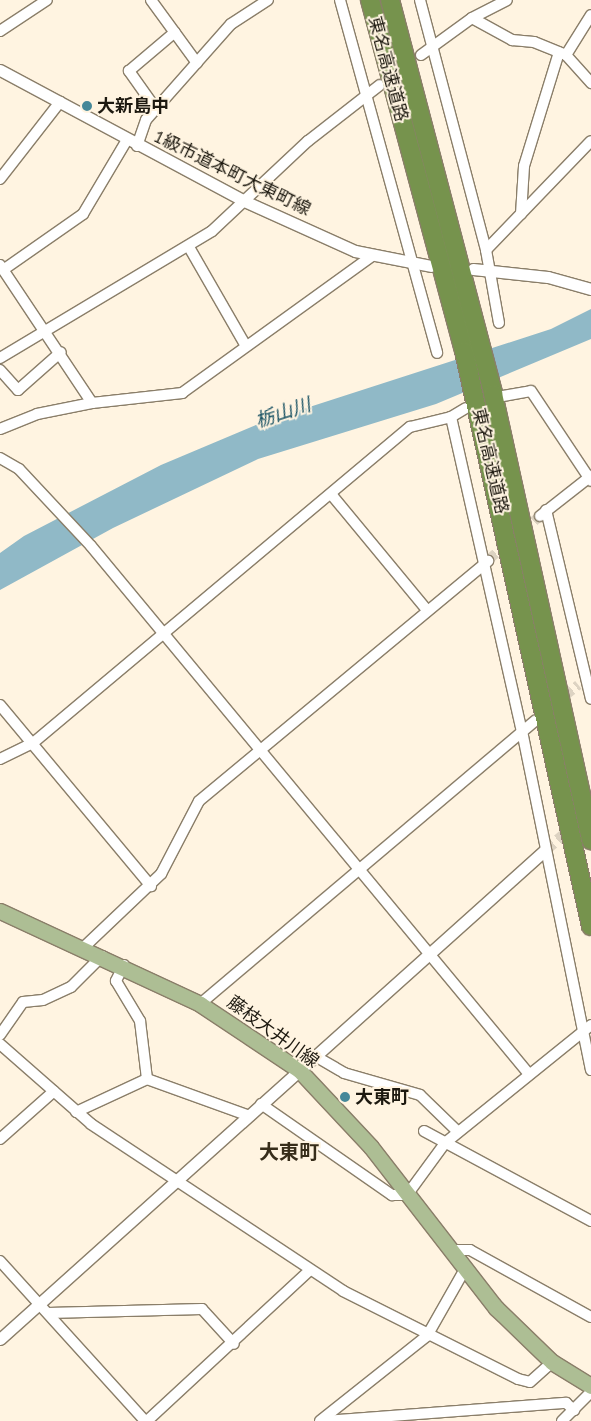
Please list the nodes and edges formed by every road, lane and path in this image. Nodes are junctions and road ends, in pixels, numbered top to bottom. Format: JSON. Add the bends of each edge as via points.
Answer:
{"nodes":[{"id":1,"x":151,"y":0,"type":"edge"},
{"id":2,"x":268,"y":0,"type":"edge"},
{"id":3,"x":340,"y":0,"type":"edge"},
{"id":4,"x":370,"y":0,"type":"edge"},
{"id":5,"x":390,"y":0,"type":"edge"},
{"id":6,"x":420,"y":0,"type":"edge"},
{"id":7,"x":507,"y":0,"type":"edge"},
{"id":8,"x":42,"y":1,"type":"edge"},
{"id":9,"x":591,"y":15,"type":"edge"},
{"id":10,"x":472,"y":18,"type":"junction"},
{"id":11,"x":0,"y":31,"type":"edge"},
{"id":12,"x":175,"y":32,"type":"junction"},
{"id":13,"x":432,"y":47,"type":"junction"},
{"id":14,"x":562,"y":54,"type":"junction"},
{"id":15,"x":421,"y":55,"type":"dead end"},
{"id":16,"x":197,"y":62,"type":"junction"},
{"id":17,"x":0,"y":70,"type":"edge"},
{"id":18,"x":591,"y":83,"type":"edge"},
{"id":19,"x":380,"y":85,"type":"dead end"},
{"id":20,"x":367,"y":95,"type":"junction"},
{"id":21,"x":60,"y":102,"type":"junction"},
{"id":22,"x":156,"y":109,"type":"junction"},
{"id":23,"x":591,"y":141,"type":"edge"},
{"id":24,"x":132,"y":143,"type":"junction"},
{"id":25,"x":0,"y":179,"type":"edge"},
{"id":26,"x":242,"y":200,"type":"junction"},
{"id":27,"x":521,"y":214,"type":"junction"},
{"id":28,"x":189,"y":247,"type":"junction"},
{"id":29,"x":486,"y":250,"type":"junction"},
{"id":30,"x":372,"y":256,"type":"junction"},
{"id":31,"x":412,"y":264,"type":"junction"},
{"id":32,"x":431,"y":266,"type":"dead end"},
{"id":33,"x":2,"y":268,"type":"edge"},
{"id":34,"x":473,"y":269,"type":"dead end"},
{"id":35,"x":489,"y":271,"type":"junction"},
{"id":36,"x":591,"y":289,"type":"edge"},
{"id":37,"x":499,"y":323,"type":"dead end"},
{"id":38,"x":46,"y":330,"type":"junction"},
{"id":39,"x":246,"y":346,"type":"junction"},
{"id":40,"x":472,"y":347,"type":"junction"},
{"id":41,"x":62,"y":352,"type":"junction"},
{"id":42,"x":437,"y":353,"type":"dead end"},
{"id":43,"x":0,"y":358,"type":"edge"},
{"id":44,"x":0,"y":370,"type":"edge"},
{"id":45,"x":484,"y":399,"type":"junction"},
{"id":46,"x":92,"y":403,"type":"junction"},
{"id":47,"x":451,"y":417,"type":"junction"},
{"id":48,"x":0,"y":429,"type":"edge"},
{"id":49,"x":0,"y":458,"type":"edge"},
{"id":50,"x":590,"y":478,"type":"edge"},
{"id":51,"x":331,"y":494,"type":"junction"},
{"id":52,"x":486,"y":562,"type":"junction"},
{"id":53,"x":427,"y":610,"type":"junction"},
{"id":54,"x":161,"y":635,"type":"junction"},
{"id":55,"x":585,"y":679,"type":"edge"},
{"id":56,"x":591,"y":699,"type":"edge"},
{"id":57,"x":0,"y":705,"type":"edge"},
{"id":58,"x":535,"y":721,"type":"tunnel mouth"},
{"id":59,"x":522,"y":731,"type":"junction"},
{"id":60,"x":33,"y":743,"type":"junction"},
{"id":61,"x":259,"y":750,"type":"junction"},
{"id":62,"x":0,"y":759,"type":"edge"},
{"id":63,"x":591,"y":840,"type":"edge"},
{"id":64,"x":546,"y":850,"type":"junction"},
{"id":65,"x":358,"y":868,"type":"junction"},
{"id":66,"x":151,"y":886,"type":"junction"},
{"id":67,"x":0,"y":912,"type":"edge"},
{"id":68,"x":591,"y":926,"type":"edge"},
{"id":69,"x":83,"y":948,"type":"junction"},
{"id":70,"x":433,"y":952,"type":"junction"},
{"id":71,"x":102,"y":956,"type":"junction"},
{"id":72,"x":124,"y":965,"type":"junction"},
{"id":73,"x":200,"y":1004,"type":"junction"},
{"id":74,"x":587,"y":1026,"type":"edge"},
{"id":75,"x":0,"y":1035,"type":"edge"},
{"id":76,"x":0,"y":1044,"type":"edge"},
{"id":77,"x":315,"y":1056,"type":"junction"},
{"id":78,"x":299,"y":1070,"type":"junction"},
{"id":79,"x":591,"y":1070,"type":"edge"},
{"id":80,"x":528,"y":1073,"type":"junction"},
{"id":81,"x":147,"y":1079,"type":"junction"},
{"id":82,"x":54,"y":1091,"type":"junction"},
{"id":83,"x":261,"y":1104,"type":"junction"},
{"id":84,"x":76,"y":1112,"type":"junction"},
{"id":85,"x":250,"y":1116,"type":"junction"},
{"id":86,"x":424,"y":1131,"type":"dead end"},
{"id":87,"x":458,"y":1132,"type":"junction"},
{"id":88,"x":0,"y":1139,"type":"edge"},
{"id":89,"x":445,"y":1143,"type":"junction"},
{"id":90,"x":178,"y":1182,"type":"junction"},
{"id":91,"x":407,"y":1195,"type":"junction"},
{"id":92,"x":590,"y":1219,"type":"edge"},
{"id":93,"x":450,"y":1250,"type":"junction"},
{"id":94,"x":0,"y":1262,"type":"edge"},
{"id":95,"x":465,"y":1269,"type":"junction"},
{"id":96,"x":310,"y":1270,"type":"junction"},
{"id":97,"x":44,"y":1310,"type":"junction"},
{"id":98,"x":591,"y":1317,"type":"edge"},
{"id":99,"x":427,"y":1336,"type":"junction"},
{"id":100,"x":0,"y":1339,"type":"edge"},
{"id":101,"x":234,"y":1344,"type":"junction"},
{"id":102,"x":552,"y":1362,"type":"junction"},
{"id":103,"x":591,"y":1386,"type":"edge"},
{"id":104,"x":591,"y":1392,"type":"edge"},
{"id":105,"x":574,"y":1410,"type":"junction"},
{"id":106,"x":146,"y":1421,"type":"edge"},
{"id":107,"x":320,"y":1421,"type":"edge"},
{"id":108,"x":325,"y":1421,"type":"edge"},
{"id":109,"x":562,"y":1421,"type":"edge"}],
"edges":[{"from":1,"to":12,"type":"street"},
{"from":2,"to":16,"type":"street","via":[[231,24]]},
{"from":3,"to":20,"type":"street"},
{"from":4,"to":40,"type":"highway","name":"東名高速道路"},
{"from":5,"to":40,"type":"highway","name":"東名高速道路"},
{"from":6,"to":13,"type":"street"},
{"from":7,"to":10,"type":"street"},
{"from":8,"to":11,"type":"street"},
{"from":9,"to":14,"type":"street"},
{"from":10,"to":13,"type":"street"},
{"from":10,"to":14,"type":"street","via":[[512,40],[534,42]]},
{"from":12,"to":16,"type":"street"},
{"from":12,"to":22,"type":"street","via":[[129,72]]},
{"from":13,"to":15,"type":"street"},
{"from":13,"to":29,"type":"street"},
{"from":14,"to":18,"type":"street"},
{"from":14,"to":27,"type":"street","via":[[524,166]]},
{"from":16,"to":22,"type":"street"},
{"from":17,"to":21,"type":"street","name":"1級市道本町大東町線"},
{"from":19,"to":20,"type":"street"},
{"from":20,"to":26,"type":"street"},
{"from":20,"to":31,"type":"street"},
{"from":21,"to":24,"type":"street","name":"1級市道本町大東町線"},
{"from":21,"to":25,"type":"street"},
{"from":22,"to":24,"type":"street"},
{"from":23,"to":27,"type":"street"},
{"from":24,"to":26,"type":"street","name":"1級市道本町大東町線"},
{"from":24,"to":33,"type":"street","via":[[83,214]]},
{"from":26,"to":28,"type":"street"},
{"from":26,"to":30,"type":"street","name":"1級市道本町大東町線"},
{"from":27,"to":29,"type":"street"},
{"from":28,"to":38,"type":"street"},
{"from":28,"to":39,"type":"street"},
{"from":29,"to":35,"type":"street"},
{"from":30,"to":31,"type":"street","name":"1級市道本町大東町線"},
{"from":30,"to":39,"type":"street"},
{"from":31,"to":32,"type":"street","name":"1級市道本町大東町線"},
{"from":31,"to":42,"type":"street"},
{"from":33,"to":38,"type":"street"},
{"from":34,"to":35,"type":"street"},
{"from":35,"to":36,"type":"street","via":[[548,277]]},
{"from":35,"to":37,"type":"street"},
{"from":38,"to":41,"type":"street"},
{"from":38,"to":43,"type":"street"},
{"from":39,"to":46,"type":"street","via":[[182,392]]},
{"from":40,"to":45,"type":"highway","name":"東名高速道路"},
{"from":41,"to":44,"type":"street","via":[[18,390]]},
{"from":41,"to":46,"type":"street"},
{"from":45,"to":47,"type":"street"},
{"from":45,"to":50,"type":"street","via":[[531,391]]},
{"from":45,"to":63,"type":"highway","name":"東名高速道路"},
{"from":45,"to":68,"type":"highway","name":"東名高速道路"},
{"from":46,"to":48,"type":"street","via":[[37,414]]},
{"from":47,"to":51,"type":"street","via":[[410,427]]},
{"from":47,"to":52,"type":"street"},
{"from":49,"to":54,"type":"street","via":[[51,500]]},
{"from":50,"to":55,"type":"street","via":[[543,513]]},
{"from":51,"to":53,"type":"street"},
{"from":51,"to":54,"type":"street"},
{"from":52,"to":53,"type":"street"},
{"from":52,"to":59,"type":"street"},
{"from":53,"to":61,"type":"street"},
{"from":54,"to":60,"type":"street"},
{"from":54,"to":61,"type":"street"},
{"from":55,"to":56,"type":"street"},
{"from":57,"to":60,"type":"street"},
{"from":58,"to":59,"type":"street"},
{"from":59,"to":64,"type":"street"},
{"from":59,"to":65,"type":"street"},
{"from":60,"to":62,"type":"street"},
{"from":60,"to":66,"type":"street"},
{"from":61,"to":65,"type":"street"},
{"from":61,"to":66,"type":"street","via":[[199,800]]},
{"from":64,"to":70,"type":"street"},
{"from":64,"to":74,"type":"street"},
{"from":65,"to":70,"type":"street"},
{"from":65,"to":73,"type":"street"},
{"from":66,"to":69,"type":"street"},
{"from":67,"to":69,"type":"main road","name":"藤枝大井川線"},
{"from":69,"to":71,"type":"main road","name":"藤枝大井川線"},
{"from":70,"to":77,"type":"street"},
{"from":70,"to":80,"type":"street"},
{"from":71,"to":72,"type":"main road","name":"藤枝大井川線"},
{"from":71,"to":75,"type":"street","via":[[71,987],[43,1000],[23,1002]]},
{"from":72,"to":73,"type":"main road","name":"藤枝大井川線"},
{"from":72,"to":81,"type":"street","via":[[116,981],[140,1021]]},
{"from":73,"to":78,"type":"main road","name":"藤枝大井川線"},
{"from":74,"to":79,"type":"street"},
{"from":74,"to":80,"type":"street"},
{"from":76,"to":82,"type":"street"},
{"from":77,"to":78,"type":"street"},
{"from":77,"to":87,"type":"street","via":[[344,1073],[420,1095]]},
{"from":78,"to":83,"type":"street"},
{"from":78,"to":91,"type":"main road","name":"藤枝大井川線"},
{"from":80,"to":87,"type":"street"},
{"from":81,"to":84,"type":"street"},
{"from":81,"to":85,"type":"street"},
{"from":82,"to":84,"type":"street"},
{"from":82,"to":88,"type":"street"},
{"from":83,"to":85,"type":"street"},
{"from":83,"to":91,"type":"street","via":[[392,1195]]},
{"from":84,"to":90,"type":"street"},
{"from":85,"to":90,"type":"street"},
{"from":86,"to":89,"type":"street"},
{"from":87,"to":89,"type":"street"},
{"from":89,"to":91,"type":"street"},
{"from":89,"to":92,"type":"street"},
{"from":90,"to":96,"type":"street"},
{"from":90,"to":97,"type":"street"},
{"from":91,"to":93,"type":"main road","name":"藤枝大井川線"},
{"from":93,"to":95,"type":"main road","name":"藤枝大井川線"},
{"from":93,"to":98,"type":"street","via":[[470,1250]]},
{"from":94,"to":97,"type":"street"},
{"from":95,"to":99,"type":"street"},
{"from":95,"to":102,"type":"main road","name":"藤枝大井川線","via":[[527,1340]]},
{"from":96,"to":99,"type":"street"},
{"from":96,"to":101,"type":"street"},
{"from":97,"to":100,"type":"street"},
{"from":97,"to":101,"type":"street","via":[[202,1309]]},
{"from":97,"to":106,"type":"street"},
{"from":99,"to":102,"type":"street","via":[[530,1382]]},
{"from":99,"to":107,"type":"street"},
{"from":101,"to":106,"type":"street"},
{"from":102,"to":103,"type":"main road","name":"藤枝大井川線"},
{"from":104,"to":105,"type":"street"},
{"from":105,"to":108,"type":"street","via":[[566,1403]]},
{"from":105,"to":109,"type":"street"}]}
